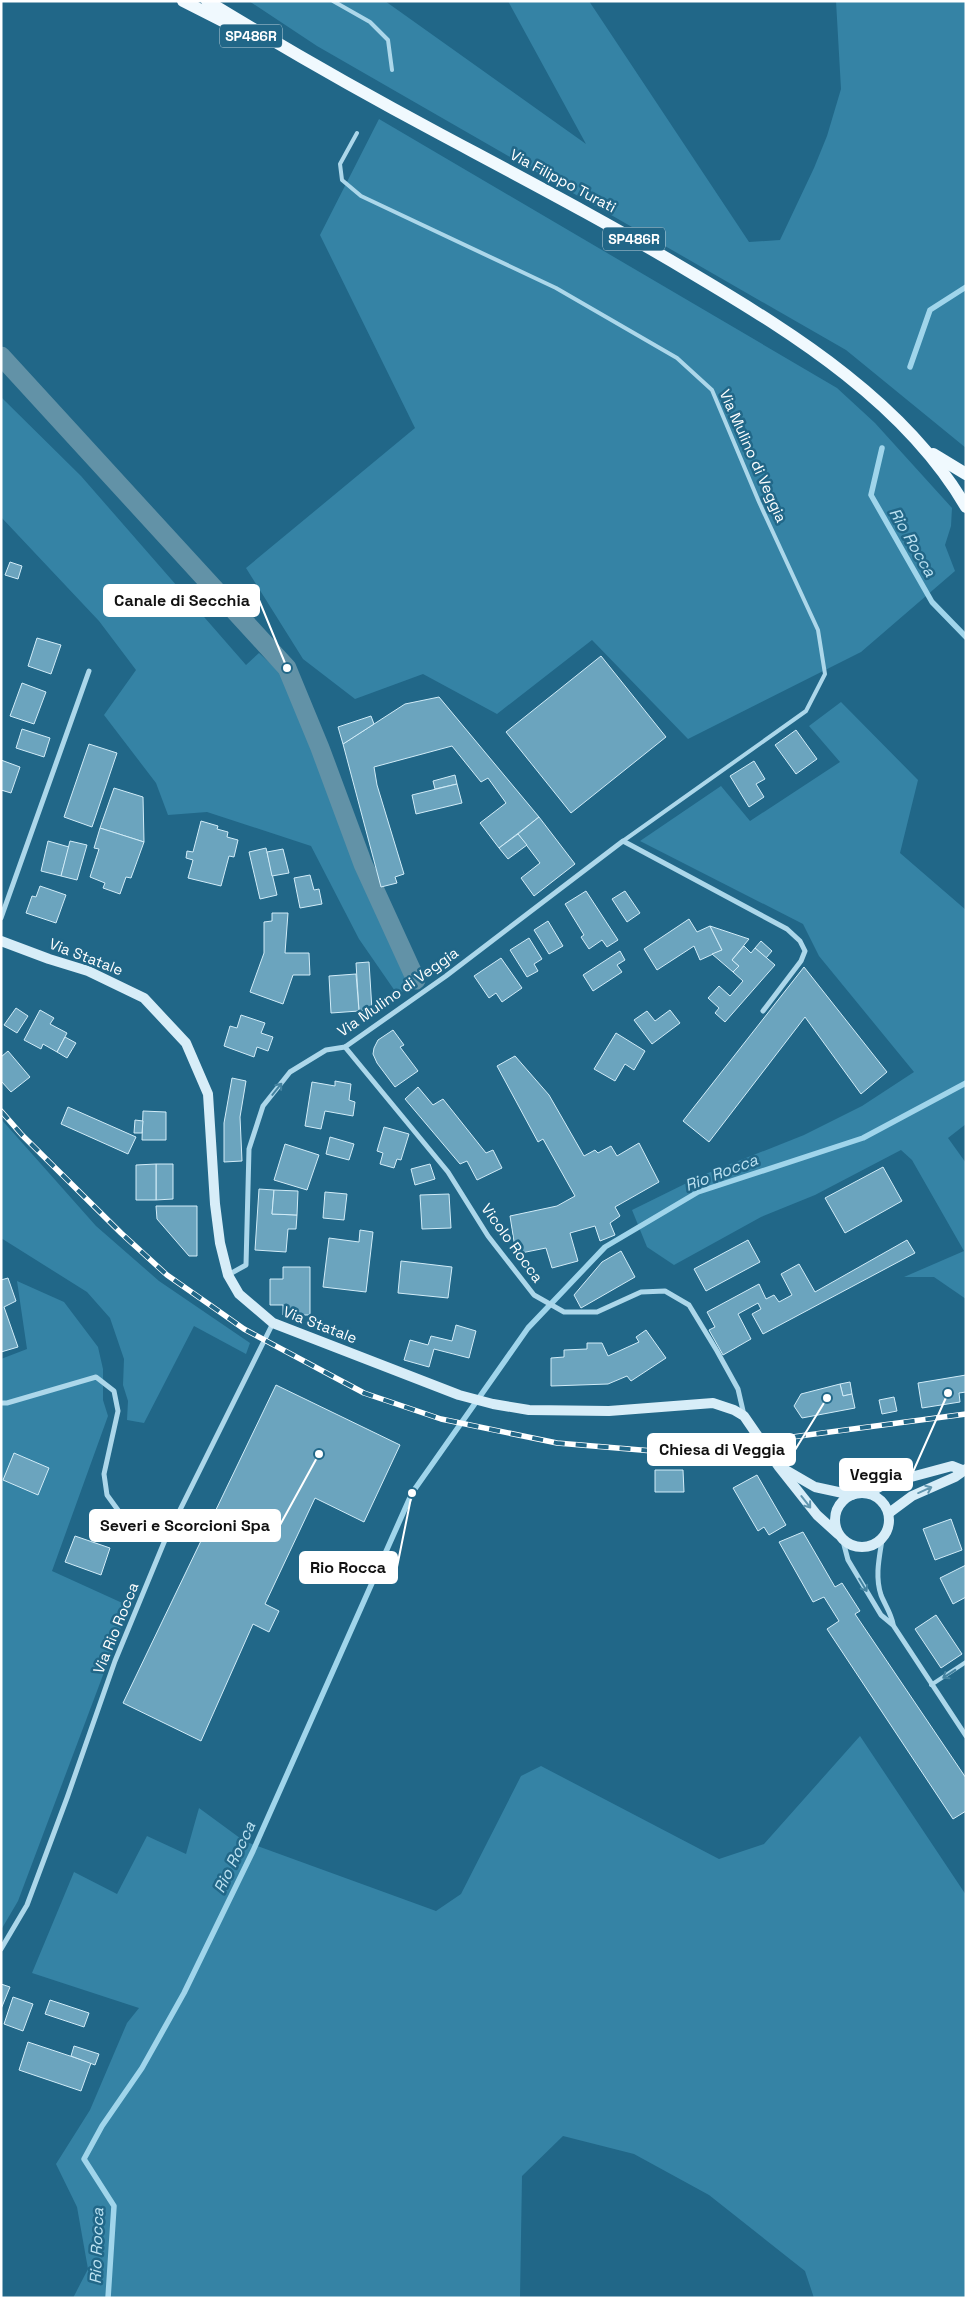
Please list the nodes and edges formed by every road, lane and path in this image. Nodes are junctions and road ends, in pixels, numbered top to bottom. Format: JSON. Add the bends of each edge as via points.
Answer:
{"nodes":[{"id":1,"x":183,"y":1,"type":"edge"},
{"id":2,"x":208,"y":1,"type":"edge"},
{"id":3,"x":221,"y":1,"type":"edge"},
{"id":4,"x":333,"y":1,"type":"edge"},
{"id":5,"x":319,"y":69,"type":"junction"},
{"id":6,"x":392,"y":70,"type":"dead end"},
{"id":7,"x":357,"y":133,"type":"dead end"},
{"id":8,"x":923,"y":447,"type":"junction"},
{"id":9,"x":966,"y":474,"type":"edge"},
{"id":10,"x":966,"y":507,"type":"edge"},
{"id":11,"x":89,"y":670,"type":"dead end"},
{"id":12,"x":623,"y":841,"type":"junction"},
{"id":13,"x":1,"y":918,"type":"edge"},
{"id":14,"x":1,"y":941,"type":"edge"},
{"id":15,"x":763,"y":1011,"type":"dead end"},
{"id":16,"x":345,"y":1047,"type":"junction"},
{"id":17,"x":228,"y":1274,"type":"junction"},
{"id":18,"x":273,"y":1323,"type":"junction"},
{"id":19,"x":1,"y":1403,"type":"edge"},
{"id":20,"x":744,"y":1416,"type":"junction"},
{"id":21,"x":778,"y":1466,"type":"junction"},
{"id":22,"x":964,"y":1470,"type":"edge"},
{"id":23,"x":868,"y":1494,"type":"junction"},
{"id":24,"x":852,"y":1495,"type":"junction"},
{"id":25,"x":889,"y":1513,"type":"junction"},
{"id":26,"x":841,"y":1537,"type":"junction"},
{"id":27,"x":165,"y":1540,"type":"junction"},
{"id":28,"x":882,"y":1540,"type":"junction"},
{"id":29,"x":893,"y":1625,"type":"junction"},
{"id":30,"x":966,"y":1662,"type":"edge"},
{"id":31,"x":932,"y":1685,"type":"junction"},
{"id":32,"x":966,"y":1736,"type":"edge"},
{"id":33,"x":1,"y":1949,"type":"edge"}],
"edges":[{"from":1,"to":5,"type":"main road","number":"SP486R"},
{"from":2,"to":5,"type":"main road","number":"SP486R"},
{"from":3,"to":5,"type":"main road","number":"SP486R"},
{"from":4,"to":6,"type":"lane","via":[[370,22],[388,40]]},
{"from":5,"to":8,"type":"main road","name":"Via Filippo Turati","number":"SP486R","via":[[644,244],[732,297],[865,391]]},
{"from":7,"to":12,"type":"lane","name":"Via Mulino di Veggia","via":[[340,164],[342,180],[362,196],[556,288],[677,358],[712,390],[818,630],[825,674],[806,711]]},
{"from":8,"to":9,"type":"main road","name":"Via Filippo Turati","number":"SP486R"},
{"from":8,"to":10,"type":"main road","name":"Via Filippo Turati","number":"SP486R","via":[[953,484]]},
{"from":11,"to":13,"type":"street"},
{"from":12,"to":15,"type":"street","via":[[760,913],[800,941],[805,951],[801,961]]},
{"from":12,"to":16,"type":"street","name":"Via Mulino di Veggia","via":[[446,976]]},
{"from":14,"to":17,"type":"street","name":"Via Statale","via":[[88,971],[144,998],[186,1043],[208,1094],[216,1214]]},
{"from":17,"to":16,"type":"street","name":"Via Mulino di Veggia","one_way":true,"via":[[246,1265],[249,1149],[263,1106],[290,1072],[326,1050]]},
{"from":16,"to":20,"type":"street","name":"Vicolo Rocca","via":[[448,1172],[488,1236],[534,1295],[564,1312],[597,1312],[641,1292],[665,1291],[689,1304],[738,1389]]},
{"from":17,"to":18,"type":"street","name":"Via Statale","via":[[239,1294]]},
{"from":18,"to":20,"type":"street","name":"Via Statale","via":[[459,1395],[493,1404],[529,1410],[609,1411],[713,1403]]},
{"from":18,"to":27,"type":"street","name":"Via Rio Rocca"},
{"from":19,"to":27,"type":"street","via":[[7,1404],[96,1377],[114,1391],[118,1411],[104,1474],[107,1496],[123,1517]]},
{"from":20,"to":21,"type":"street"},
{"from":21,"to":24,"type":"street","via":[[815,1487]]},
{"from":21,"to":26,"type":"street","one_way":true,"via":[[816,1515]]},
{"from":22,"to":23,"type":"street","via":[[952,1466],[885,1484]]},
{"from":25,"to":22,"type":"street","one_way":true,"via":[[912,1496]]},
{"from":23,"to":24,"type":"street"},
{"from":23,"to":25,"type":"street","via":[[881,1500]]},
{"from":24,"to":26,"type":"street","via":[[838,1507],[835,1525]]},
{"from":25,"to":28,"type":"street","via":[[889,1528]]},
{"from":26,"to":28,"type":"street","via":[[850,1545],[867,1548]]},
{"from":26,"to":29,"type":"street","one_way":true,"via":[[848,1560],[881,1616]]},
{"from":27,"to":33,"type":"street","name":"Via Rio Rocca","via":[[115,1661],[27,1905]]},
{"from":28,"to":29,"type":"street","via":[[877,1574]]},
{"from":29,"to":31,"type":"street"},
{"from":30,"to":31,"type":"lane","one_way":true},
{"from":31,"to":32,"type":"street"}]}
